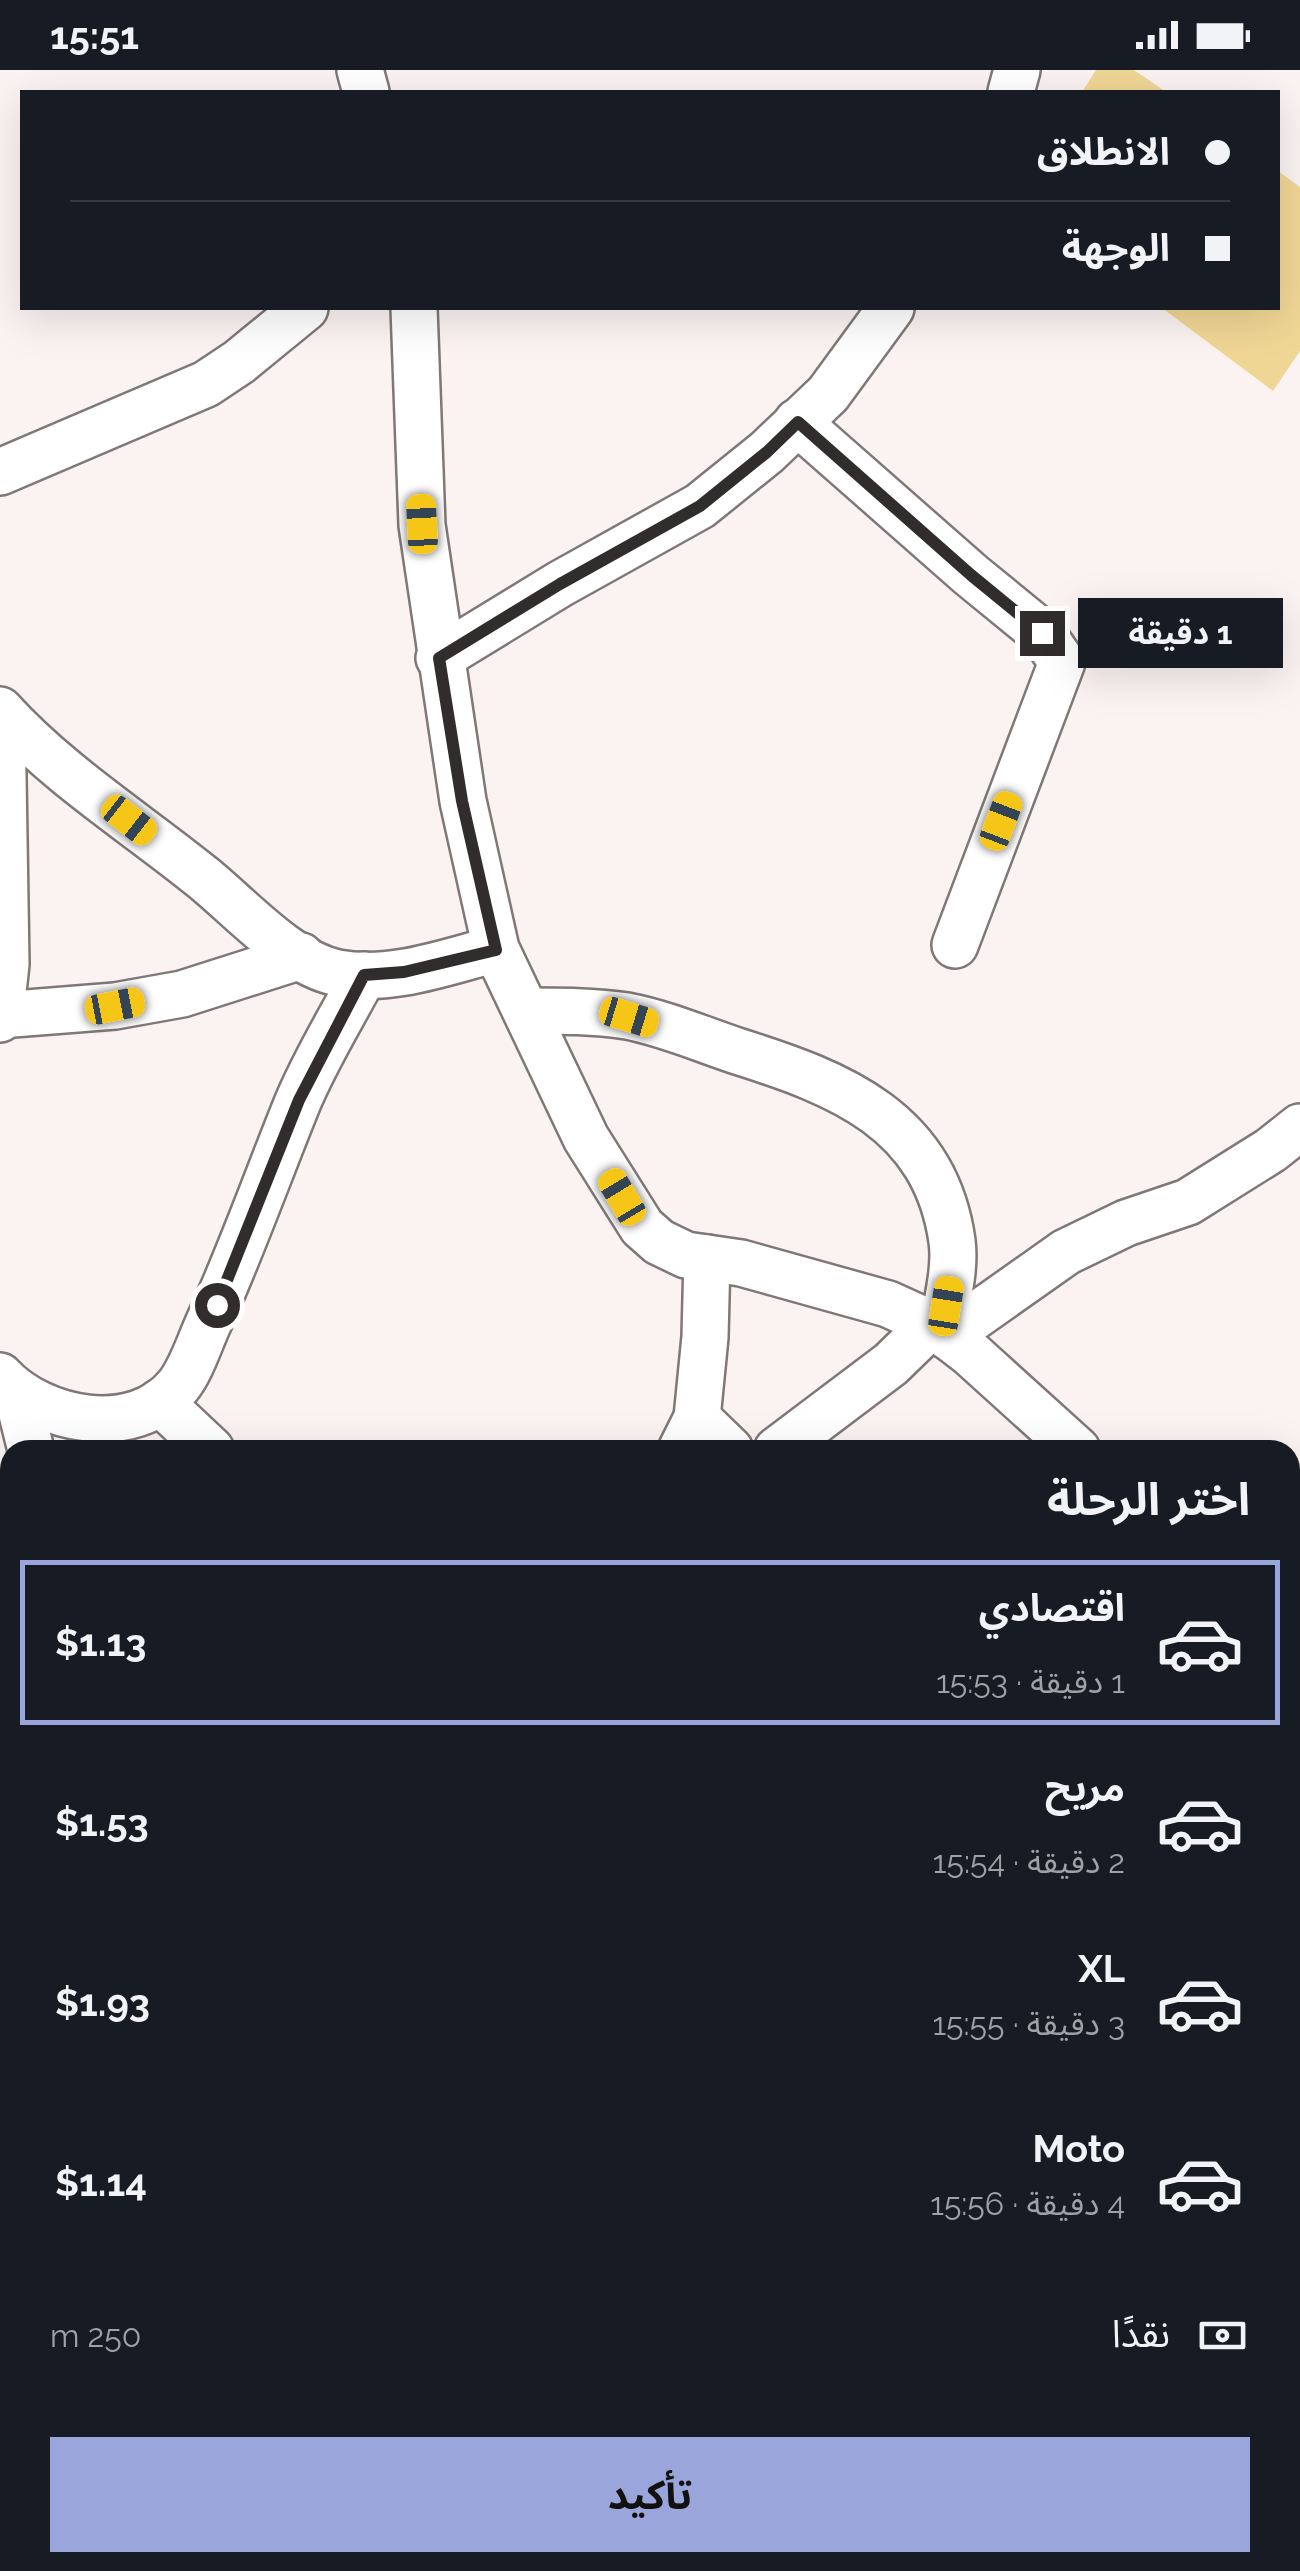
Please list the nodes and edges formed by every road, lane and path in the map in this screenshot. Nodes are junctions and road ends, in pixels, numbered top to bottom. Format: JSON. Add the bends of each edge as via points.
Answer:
{"nodes":[{"id":1,"x":303,"y":310,"type":"edge"},
{"id":2,"x":414,"y":310,"type":"edge"},
{"id":3,"x":890,"y":310,"type":"edge"},
{"id":4,"x":798,"y":422,"type":"junction"},
{"id":5,"x":0,"y":472,"type":"edge"},
{"id":6,"x":439,"y":658,"type":"junction"},
{"id":7,"x":1,"y":712,"type":"edge"},
{"id":8,"x":955,"y":945,"type":"dead end"},
{"id":9,"x":496,"y":950,"type":"junction"},
{"id":10,"x":300,"y":956,"type":"junction"},
{"id":11,"x":364,"y":975,"type":"junction"},
{"id":12,"x":528,"y":1011,"type":"junction"},
{"id":13,"x":0,"y":1017,"type":"edge"},
{"id":14,"x":1300,"y":1127,"type":"edge"},
{"id":15,"x":707,"y":1258,"type":"junction"},
{"id":16,"x":940,"y":1331,"type":"junction"},
{"id":17,"x":5,"y":1382,"type":"edge"},
{"id":18,"x":160,"y":1402,"type":"junction"},
{"id":19,"x":689,"y":1434,"type":"edge"},
{"id":20,"x":27,"y":1440,"type":"edge"},
{"id":21,"x":170,"y":1440,"type":"edge"},
{"id":22,"x":200,"y":1440,"type":"edge"},
{"id":23,"x":790,"y":1440,"type":"edge"},
{"id":24,"x":1065,"y":1440,"type":"edge"}],
"edges":[{"from":1,"to":5,"type":"street","via":[[206,384]]},
{"from":2,"to":6,"type":"street","via":[[422,524]]},
{"from":3,"to":4,"type":"street","via":[[828,394]]},
{"from":4,"to":6,"type":"street","via":[[700,506]]},
{"from":4,"to":8,"type":"street","via":[[1042,633],[1062,662]]},
{"from":6,"to":9,"type":"street"},
{"from":7,"to":10,"type":"street"},
{"from":7,"to":13,"type":"street","via":[[6,964]]},
{"from":9,"to":11,"type":"street"},
{"from":9,"to":12,"type":"street"},
{"from":10,"to":11,"type":"street","via":[[335,973]]},
{"from":10,"to":13,"type":"street","via":[[182,994]]},
{"from":11,"to":18,"type":"street","via":[[299,1100],[179,1386]]},
{"from":12,"to":15,"type":"street","via":[[586,1138],[642,1228],[686,1255]]},
{"from":12,"to":16,"type":"street","via":[[629,1017],[757,1057],[864,1101],[908,1138],[941,1204],[952,1242]]},
{"from":14,"to":16,"type":"street","via":[[1220,1184],[1066,1252]]},
{"from":15,"to":16,"type":"street","via":[[888,1304]]},
{"from":15,"to":19,"type":"street","via":[[706,1337]]},
{"from":16,"to":23,"type":"street"},
{"from":16,"to":24,"type":"street"},
{"from":17,"to":18,"type":"street","via":[[64,1416],[104,1420]]},
{"from":17,"to":20,"type":"street"},
{"from":18,"to":21,"type":"street"},
{"from":18,"to":22,"type":"street"}]}
